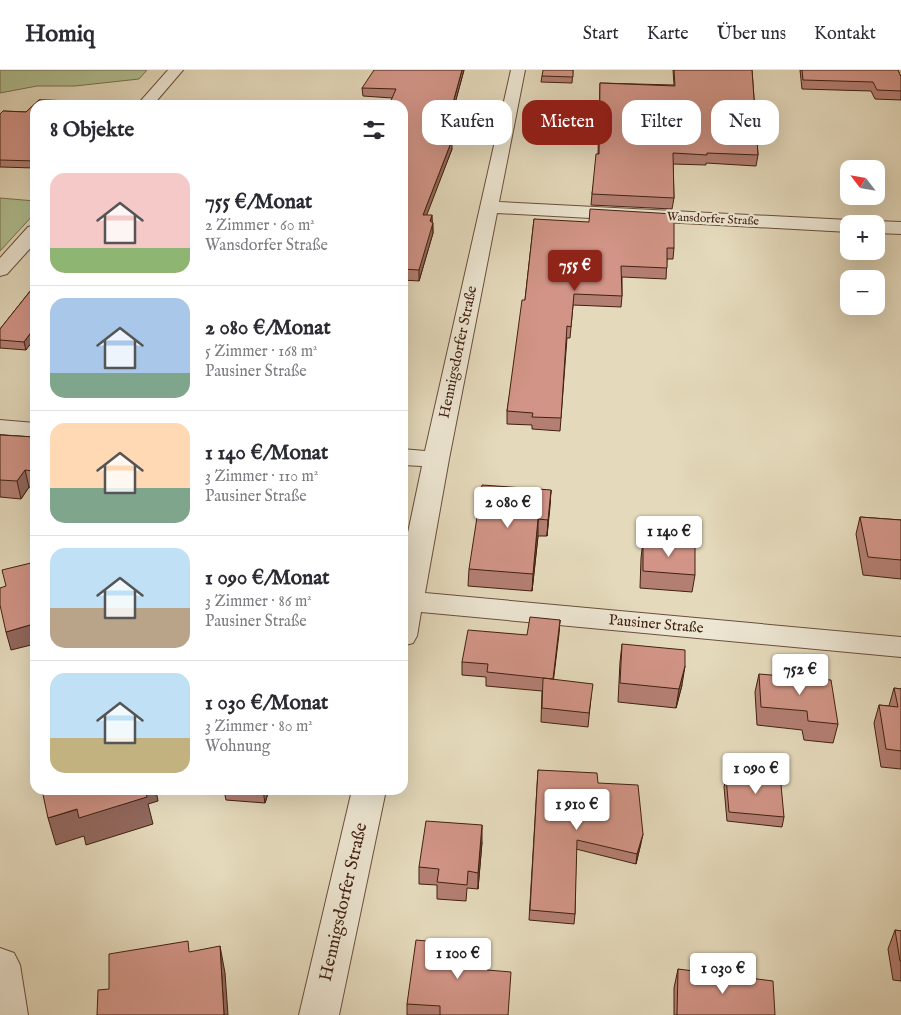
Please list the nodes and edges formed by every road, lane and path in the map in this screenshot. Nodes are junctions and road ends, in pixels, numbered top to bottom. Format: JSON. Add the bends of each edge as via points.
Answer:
{"nodes":[{"id":1,"x":176,"y":70,"type":"edge"},
{"id":2,"x":518,"y":70,"type":"edge"},
{"id":3,"x":150,"y":100,"type":"edge"},
{"id":4,"x":488,"y":207,"type":"junction"},
{"id":5,"x":840,"y":226,"type":"edge"},
{"id":6,"x":885,"y":227,"type":"edge"},
{"id":7,"x":901,"y":228,"type":"edge"},
{"id":8,"x":30,"y":236,"type":"edge"},
{"id":9,"x":0,"y":270,"type":"edge"},
{"id":10,"x":0,"y":427,"type":"edge"},
{"id":11,"x":30,"y":430,"type":"edge"},
{"id":12,"x":408,"y":457,"type":"edge"},
{"id":13,"x":436,"y":459,"type":"junction"},
{"id":14,"x":410,"y":601,"type":"junction"},
{"id":15,"x":408,"y":610,"type":"edge"},
{"id":16,"x":901,"y":647,"type":"edge"},
{"id":17,"x":368,"y":795,"type":"edge"},
{"id":18,"x":0,"y":965,"type":"edge"},
{"id":19,"x":8,"y":1015,"type":"edge"},
{"id":20,"x":319,"y":1015,"type":"edge"}],
"edges":[{"from":1,"to":3,"type":"street"},
{"from":2,"to":4,"type":"street","name":"Hennigsdorfer Straße"},
{"from":4,"to":5,"type":"street","name":"Wansdorfer Straße"},
{"from":4,"to":13,"type":"street","name":"Hennigsdorfer Straße"},
{"from":6,"to":7,"type":"street"},
{"from":8,"to":9,"type":"street"},
{"from":10,"to":11,"type":"street"},
{"from":12,"to":13,"type":"street"},
{"from":13,"to":14,"type":"street","name":"Hennigsdorfer Straße"},
{"from":14,"to":15,"type":"street","name":"Hennigsdorfer Straße"},
{"from":14,"to":16,"type":"street","name":"Pausiner Straße"},
{"from":17,"to":20,"type":"street","name":"Hennigsdorfer Straße"},
{"from":18,"to":19,"type":"street"}]}
